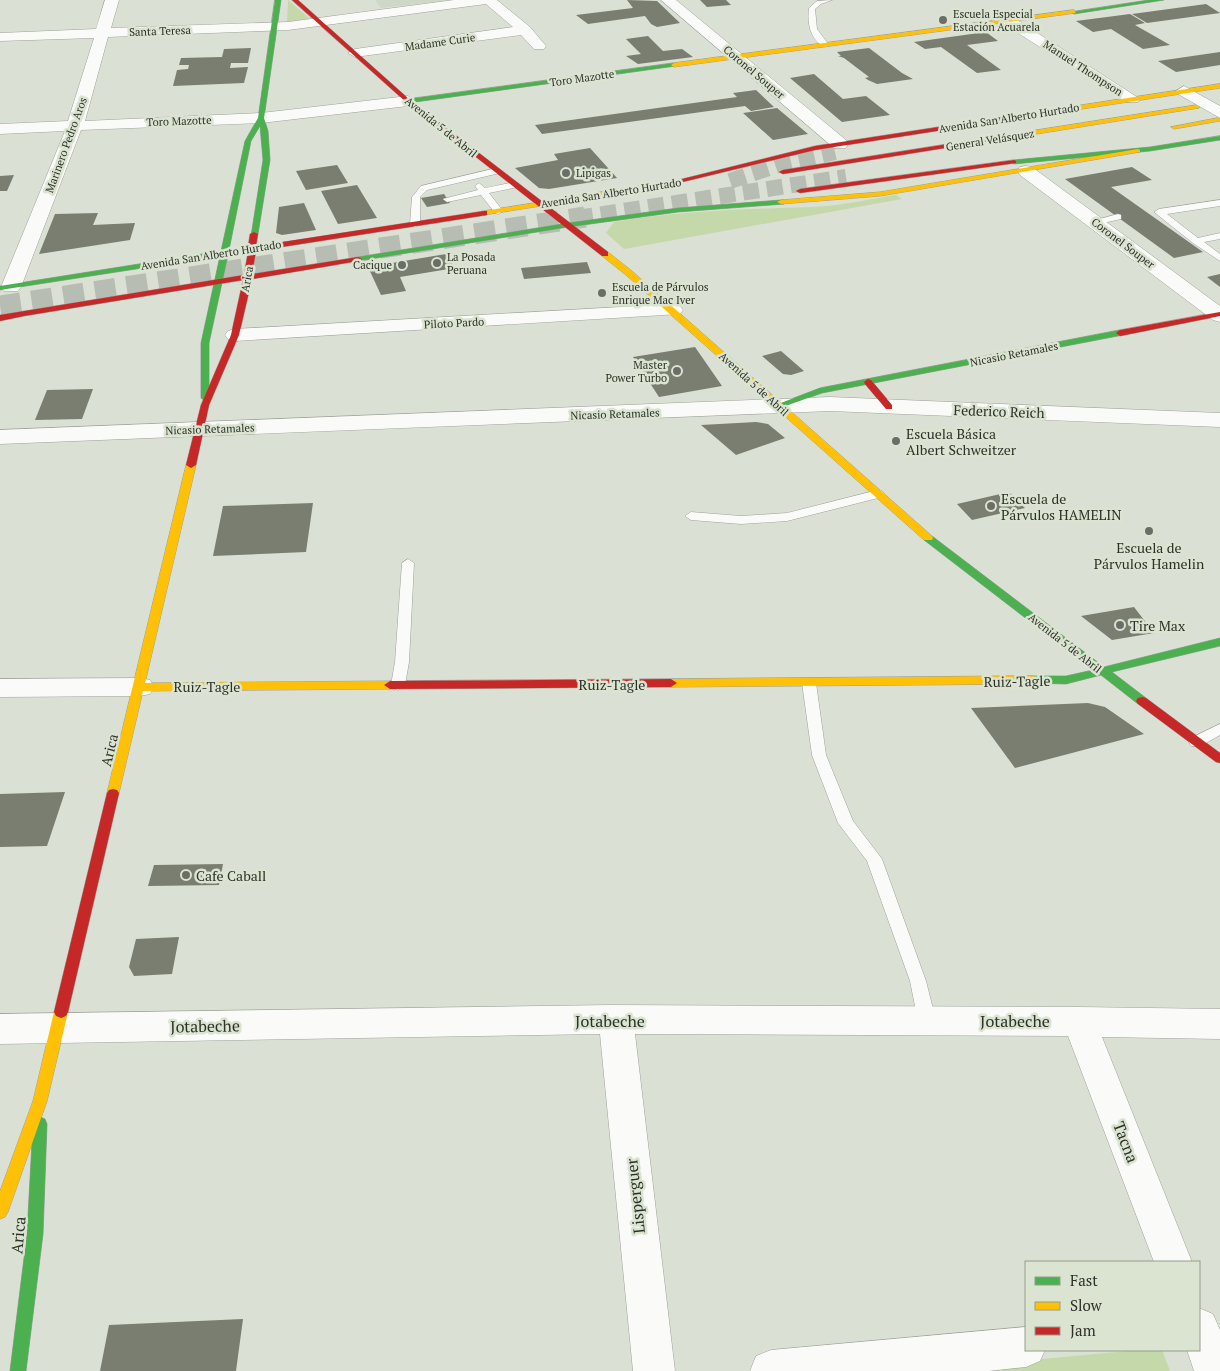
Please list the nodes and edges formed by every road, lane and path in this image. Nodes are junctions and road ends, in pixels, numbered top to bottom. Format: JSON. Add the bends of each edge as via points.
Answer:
{"nodes":[{"id":1,"x":112,"y":0,"type":"edge"},
{"id":2,"x":295,"y":0,"type":"edge"},
{"id":3,"x":488,"y":0,"type":"edge"},
{"id":4,"x":668,"y":0,"type":"edge"},
{"id":5,"x":829,"y":0,"type":"edge"},
{"id":6,"x":1161,"y":0,"type":"edge"},
{"id":7,"x":275,"y":1,"type":"edge"},
{"id":8,"x":1122,"y":2,"type":"edge"},
{"id":9,"x":1009,"y":21,"type":"junction"},
{"id":10,"x":320,"y":22,"type":"junction"},
{"id":11,"x":273,"y":26,"type":"junction"},
{"id":12,"x":525,"y":30,"type":"junction"},
{"id":13,"x":102,"y":33,"type":"junction"},
{"id":14,"x":0,"y":37,"type":"edge"},
{"id":15,"x":825,"y":45,"type":"junction"},
{"id":16,"x":539,"y":46,"type":"dead end"},
{"id":17,"x":355,"y":54,"type":"junction"},
{"id":18,"x":737,"y":56,"type":"junction"},
{"id":19,"x":1220,"y":86,"type":"edge"},
{"id":20,"x":1184,"y":91,"type":"junction"},
{"id":21,"x":1132,"y":99,"type":"junction"},
{"id":22,"x":408,"y":101,"type":"junction"},
{"id":23,"x":1197,"y":107,"type":"dead end"},
{"id":24,"x":1219,"y":116,"type":"edge"},
{"id":25,"x":261,"y":118,"type":"junction"},
{"id":26,"x":75,"y":126,"type":"junction"},
{"id":27,"x":0,"y":129,"type":"edge"},
{"id":28,"x":1160,"y":129,"type":"dead end"},
{"id":29,"x":1220,"y":138,"type":"edge"},
{"id":30,"x":1042,"y":147,"type":"dead end"},
{"id":31,"x":838,"y":148,"type":"junction"},
{"id":32,"x":1150,"y":149,"type":"junction"},
{"id":33,"x":497,"y":171,"type":"junction"},
{"id":34,"x":1026,"y":171,"type":"junction"},
{"id":35,"x":783,"y":172,"type":"dead end"},
{"id":36,"x":471,"y":177,"type":"junction"},
{"id":37,"x":846,"y":177,"type":"tunnel mouth"},
{"id":38,"x":515,"y":185,"type":"junction"},
{"id":39,"x":484,"y":191,"type":"junction"},
{"id":40,"x":800,"y":191,"type":"dead end"},
{"id":41,"x":447,"y":199,"type":"dead end"},
{"id":42,"x":1220,"y":203,"type":"edge"},
{"id":43,"x":540,"y":205,"type":"junction"},
{"id":44,"x":498,"y":211,"type":"junction"},
{"id":45,"x":1159,"y":212,"type":"junction"},
{"id":46,"x":1148,"y":213,"type":"dead end"},
{"id":47,"x":1118,"y":217,"type":"dead end"},
{"id":48,"x":1094,"y":222,"type":"junction"},
{"id":49,"x":415,"y":224,"type":"junction"},
{"id":50,"x":568,"y":226,"type":"junction"},
{"id":51,"x":1220,"y":236,"type":"edge"},
{"id":52,"x":1196,"y":241,"type":"junction"},
{"id":53,"x":253,"y":248,"type":"junction"},
{"id":54,"x":225,"y":253,"type":"junction"},
{"id":55,"x":1220,"y":258,"type":"edge"},
{"id":56,"x":248,"y":277,"type":"junction"},
{"id":57,"x":220,"y":281,"type":"junction"},
{"id":58,"x":6,"y":287,"type":"edge"},
{"id":59,"x":673,"y":310,"type":"junction"},
{"id":60,"x":1220,"y":315,"type":"edge"},
{"id":61,"x":0,"y":318,"type":"edge"},
{"id":62,"x":235,"y":335,"type":"junction"},
{"id":63,"x":868,"y":382,"type":"junction"},
{"id":64,"x":205,"y":405,"type":"junction"},
{"id":65,"x":777,"y":406,"type":"junction"},
{"id":66,"x":889,"y":407,"type":"junction"},
{"id":67,"x":1220,"y":420,"type":"edge"},
{"id":68,"x":200,"y":429,"type":"junction"},
{"id":69,"x":0,"y":437,"type":"edge"},
{"id":70,"x":878,"y":494,"type":"junction"},
{"id":71,"x":690,"y":516,"type":"dead end"},
{"id":72,"x":408,"y":563,"type":"dead end"},
{"id":73,"x":1220,"y":642,"type":"edge"},
{"id":74,"x":1102,"y":672,"type":"junction"},
{"id":75,"x":809,"y":683,"type":"junction"},
{"id":76,"x":398,"y":685,"type":"junction"},
{"id":77,"x":140,"y":687,"type":"junction"},
{"id":78,"x":0,"y":688,"type":"edge"},
{"id":79,"x":1220,"y":729,"type":"edge"},
{"id":80,"x":1196,"y":742,"type":"junction"},
{"id":81,"x":1220,"y":759,"type":"edge"},
{"id":82,"x":616,"y":1020,"type":"junction"},
{"id":83,"x":928,"y":1021,"type":"junction"},
{"id":84,"x":1080,"y":1021,"type":"junction"},
{"id":85,"x":1220,"y":1024,"type":"edge"},
{"id":86,"x":57,"y":1028,"type":"junction"},
{"id":87,"x":0,"y":1029,"type":"edge"},
{"id":88,"x":40,"y":1101,"type":"junction"},
{"id":89,"x":0,"y":1212,"type":"edge"},
{"id":90,"x":1173,"y":1261,"type":"edge"},
{"id":91,"x":1200,"y":1333,"type":"edge"},
{"id":92,"x":1025,"y":1347,"type":"edge"},
{"id":93,"x":18,"y":1371,"type":"edge"},
{"id":94,"x":654,"y":1371,"type":"edge"},
{"id":95,"x":771,"y":1371,"type":"edge"},
{"id":96,"x":1215,"y":1371,"type":"edge"}],
"edges":[{"from":1,"to":13,"type":"street","name":"Marinero Pedro Aros"},
{"from":2,"to":10,"type":"main road","name":"Avenida 5 de Abril"},
{"from":3,"to":10,"type":"street","name":"Santa Teresa"},
{"from":3,"to":12,"type":"street"},
{"from":4,"to":18,"type":"street","name":"Coronel Souper"},
{"from":5,"to":15,"type":"lane","via":[[812,8],[813,29],[817,39]]},
{"from":6,"to":8,"type":"main road","name":"Toro Mazotte"},
{"from":7,"to":11,"type":"main road","name":"Arica"},
{"from":8,"to":9,"type":"main road","name":"Toro Mazotte"},
{"from":9,"to":15,"type":"main road","name":"Toro Mazotte"},
{"from":9,"to":21,"type":"street","name":"Manuel Thompson"},
{"from":10,"to":11,"type":"street","name":"Santa Teresa"},
{"from":10,"to":17,"type":"main road","name":"Avenida 5 de Abril"},
{"from":11,"to":13,"type":"street","name":"Santa Teresa"},
{"from":11,"to":25,"type":"main road","name":"Arica"},
{"from":12,"to":16,"type":"street"},
{"from":12,"to":17,"type":"street","name":"Madame Curie"},
{"from":13,"to":14,"type":"street","name":"Santa Teresa"},
{"from":13,"to":26,"type":"street","name":"Marinero Pedro Aros"},
{"from":15,"to":18,"type":"main road","name":"Toro Mazotte"},
{"from":17,"to":22,"type":"main road","name":"Avenida 5 de Abril"},
{"from":18,"to":22,"type":"main road","name":"Toro Mazotte"},
{"from":18,"to":31,"type":"street","name":"Coronel Souper"},
{"from":19,"to":20,"type":"main road","name":"Avenida San Alberto Hurtado"},
{"from":20,"to":21,"type":"main road","name":"Avenida San Alberto Hurtado"},
{"from":20,"to":24,"type":"street"},
{"from":21,"to":31,"type":"main road","name":"Avenida San Alberto Hurtado","via":[[1056,111],[996,127]]},
{"from":22,"to":25,"type":"street","name":"Toro Mazotte"},
{"from":22,"to":33,"type":"main road","name":"Avenida 5 de Abril"},
{"from":23,"to":35,"type":"main road","name":"General Velásquez"},
{"from":24,"to":28,"type":"main road"},
{"from":25,"to":26,"type":"street","name":"Toro Mazotte"},
{"from":25,"to":53,"type":"main road","name":"Arica","via":[[266,130],[267,150]]},
{"from":25,"to":54,"type":"main road","name":"Arica","via":[[248,141]]},
{"from":26,"to":27,"type":"street","name":"Toro Mazotte"},
{"from":26,"to":58,"type":"street","name":"Marinero Pedro Aros"},
{"from":29,"to":32,"type":"main road","name":"Avenida San Alberto Hurtado"},
{"from":30,"to":37,"type":"main road","name":"General Velásquez"},
{"from":31,"to":43,"type":"main road","name":"Avenida San Alberto Hurtado","via":[[789,154],[684,181]]},
{"from":32,"to":34,"type":"main road","name":"Avenida San Alberto Hurtado"},
{"from":32,"to":40,"type":"main road","via":[[1005,163]]},
{"from":33,"to":36,"type":"lane"},
{"from":33,"to":38,"type":"main road","name":"Avenida 5 de Abril"},
{"from":34,"to":48,"type":"street","name":"Coronel Souper"},
{"from":34,"to":50,"type":"main road","name":"Avenida San Alberto Hurtado","via":[[858,196],[678,210]]},
{"from":36,"to":39,"type":"lane"},
{"from":36,"to":49,"type":"lane","via":[[424,188],[416,197],[421,205]]},
{"from":38,"to":39,"type":"lane"},
{"from":38,"to":43,"type":"main road","name":"Avenida 5 de Abril"},
{"from":39,"to":41,"type":"lane"},
{"from":39,"to":44,"type":"lane"},
{"from":42,"to":45,"type":"lane"},
{"from":43,"to":44,"type":"main road","name":"Avenida San Alberto Hurtado"},
{"from":43,"to":50,"type":"main road","name":"Avenida 5 de Abril"},
{"from":44,"to":49,"type":"main road","name":"Avenida San Alberto Hurtado"},
{"from":45,"to":46,"type":"lane"},
{"from":45,"to":52,"type":"lane"},
{"from":47,"to":48,"type":"lane"},
{"from":48,"to":60,"type":"street","name":"Coronel Souper"},
{"from":49,"to":53,"type":"main road","name":"Avenida San Alberto Hurtado"},
{"from":50,"to":56,"type":"main road","name":"Avenida San Alberto Hurtado"},
{"from":50,"to":59,"type":"main road","name":"Avenida 5 de Abril"},
{"from":51,"to":52,"type":"lane"},
{"from":52,"to":55,"type":"lane"},
{"from":53,"to":54,"type":"main road","name":"Avenida San Alberto Hurtado"},
{"from":53,"to":56,"type":"main road","name":"Arica"},
{"from":54,"to":57,"type":"main road","name":"Arica"},
{"from":54,"to":58,"type":"main road","name":"Avenida San Alberto Hurtado"},
{"from":56,"to":57,"type":"main road","name":"Avenida San Alberto Hurtado"},
{"from":56,"to":62,"type":"main road","name":"Arica"},
{"from":57,"to":61,"type":"main road","name":"Avenida San Alberto Hurtado"},
{"from":57,"to":64,"type":"main road","name":"Arica","via":[[206,343]]},
{"from":59,"to":62,"type":"street","name":"Piloto Pardo"},
{"from":59,"to":65,"type":"main road","name":"Avenida 5 de Abril"},
{"from":60,"to":63,"type":"main road","name":"Nicasio Retamales"},
{"from":62,"to":64,"type":"main road","name":"Arica"},
{"from":63,"to":65,"type":"main road","name":"Nicasio Retamales","via":[[809,394]]},
{"from":63,"to":66,"type":"main road"},
{"from":64,"to":68,"type":"main road","name":"Arica"},
{"from":65,"to":66,"type":"street","name":"Federico Reich"},
{"from":65,"to":68,"type":"street","name":"Nicasio Retamales"},
{"from":65,"to":70,"type":"main road","name":"Avenida 5 de Abril"},
{"from":66,"to":67,"type":"street","name":"Federico Reich"},
{"from":68,"to":69,"type":"street","name":"Nicasio Retamales"},
{"from":68,"to":77,"type":"main road","name":"Arica"},
{"from":70,"to":71,"type":"lane","via":[[787,517],[741,520]]},
{"from":70,"to":74,"type":"main road","name":"Avenida 5 de Abril","via":[[928,538]]},
{"from":72,"to":76,"type":"lane"},
{"from":73,"to":74,"type":"main road","name":"Ruiz-Tagle"},
{"from":74,"to":75,"type":"main road","name":"Ruiz-Tagle","via":[[1066,680],[1040,681]]},
{"from":74,"to":80,"type":"main road","name":"Avenida 5 de Abril"},
{"from":75,"to":76,"type":"main road","name":"Ruiz-Tagle"},
{"from":75,"to":83,"type":"lane","via":[[819,755],[846,823],[874,859],[918,980]]},
{"from":76,"to":77,"type":"main road","name":"Ruiz-Tagle"},
{"from":77,"to":78,"type":"street","name":"Ruiz-Tagle"},
{"from":77,"to":86,"type":"main road","name":"Arica"},
{"from":79,"to":80,"type":"lane"},
{"from":80,"to":81,"type":"main road","name":"Avenida 5 de Abril"},
{"from":82,"to":83,"type":"street","name":"Jotabeche"},
{"from":82,"to":86,"type":"street","name":"Jotabeche"},
{"from":82,"to":94,"type":"street","name":"Lisperguer"},
{"from":83,"to":84,"type":"street","name":"Jotabeche"},
{"from":84,"to":85,"type":"street","name":"Jotabeche"},
{"from":84,"to":90,"type":"street","name":"Tacna"},
{"from":86,"to":87,"type":"street","name":"Jotabeche"},
{"from":86,"to":88,"type":"main road","name":"Arica"},
{"from":88,"to":89,"type":"main road","name":"Arica"},
{"from":88,"to":93,"type":"main road","name":"Arica","via":[[35,1234]]},
{"from":91,"to":96,"type":"street"},
{"from":92,"to":95,"type":"street"}]}
